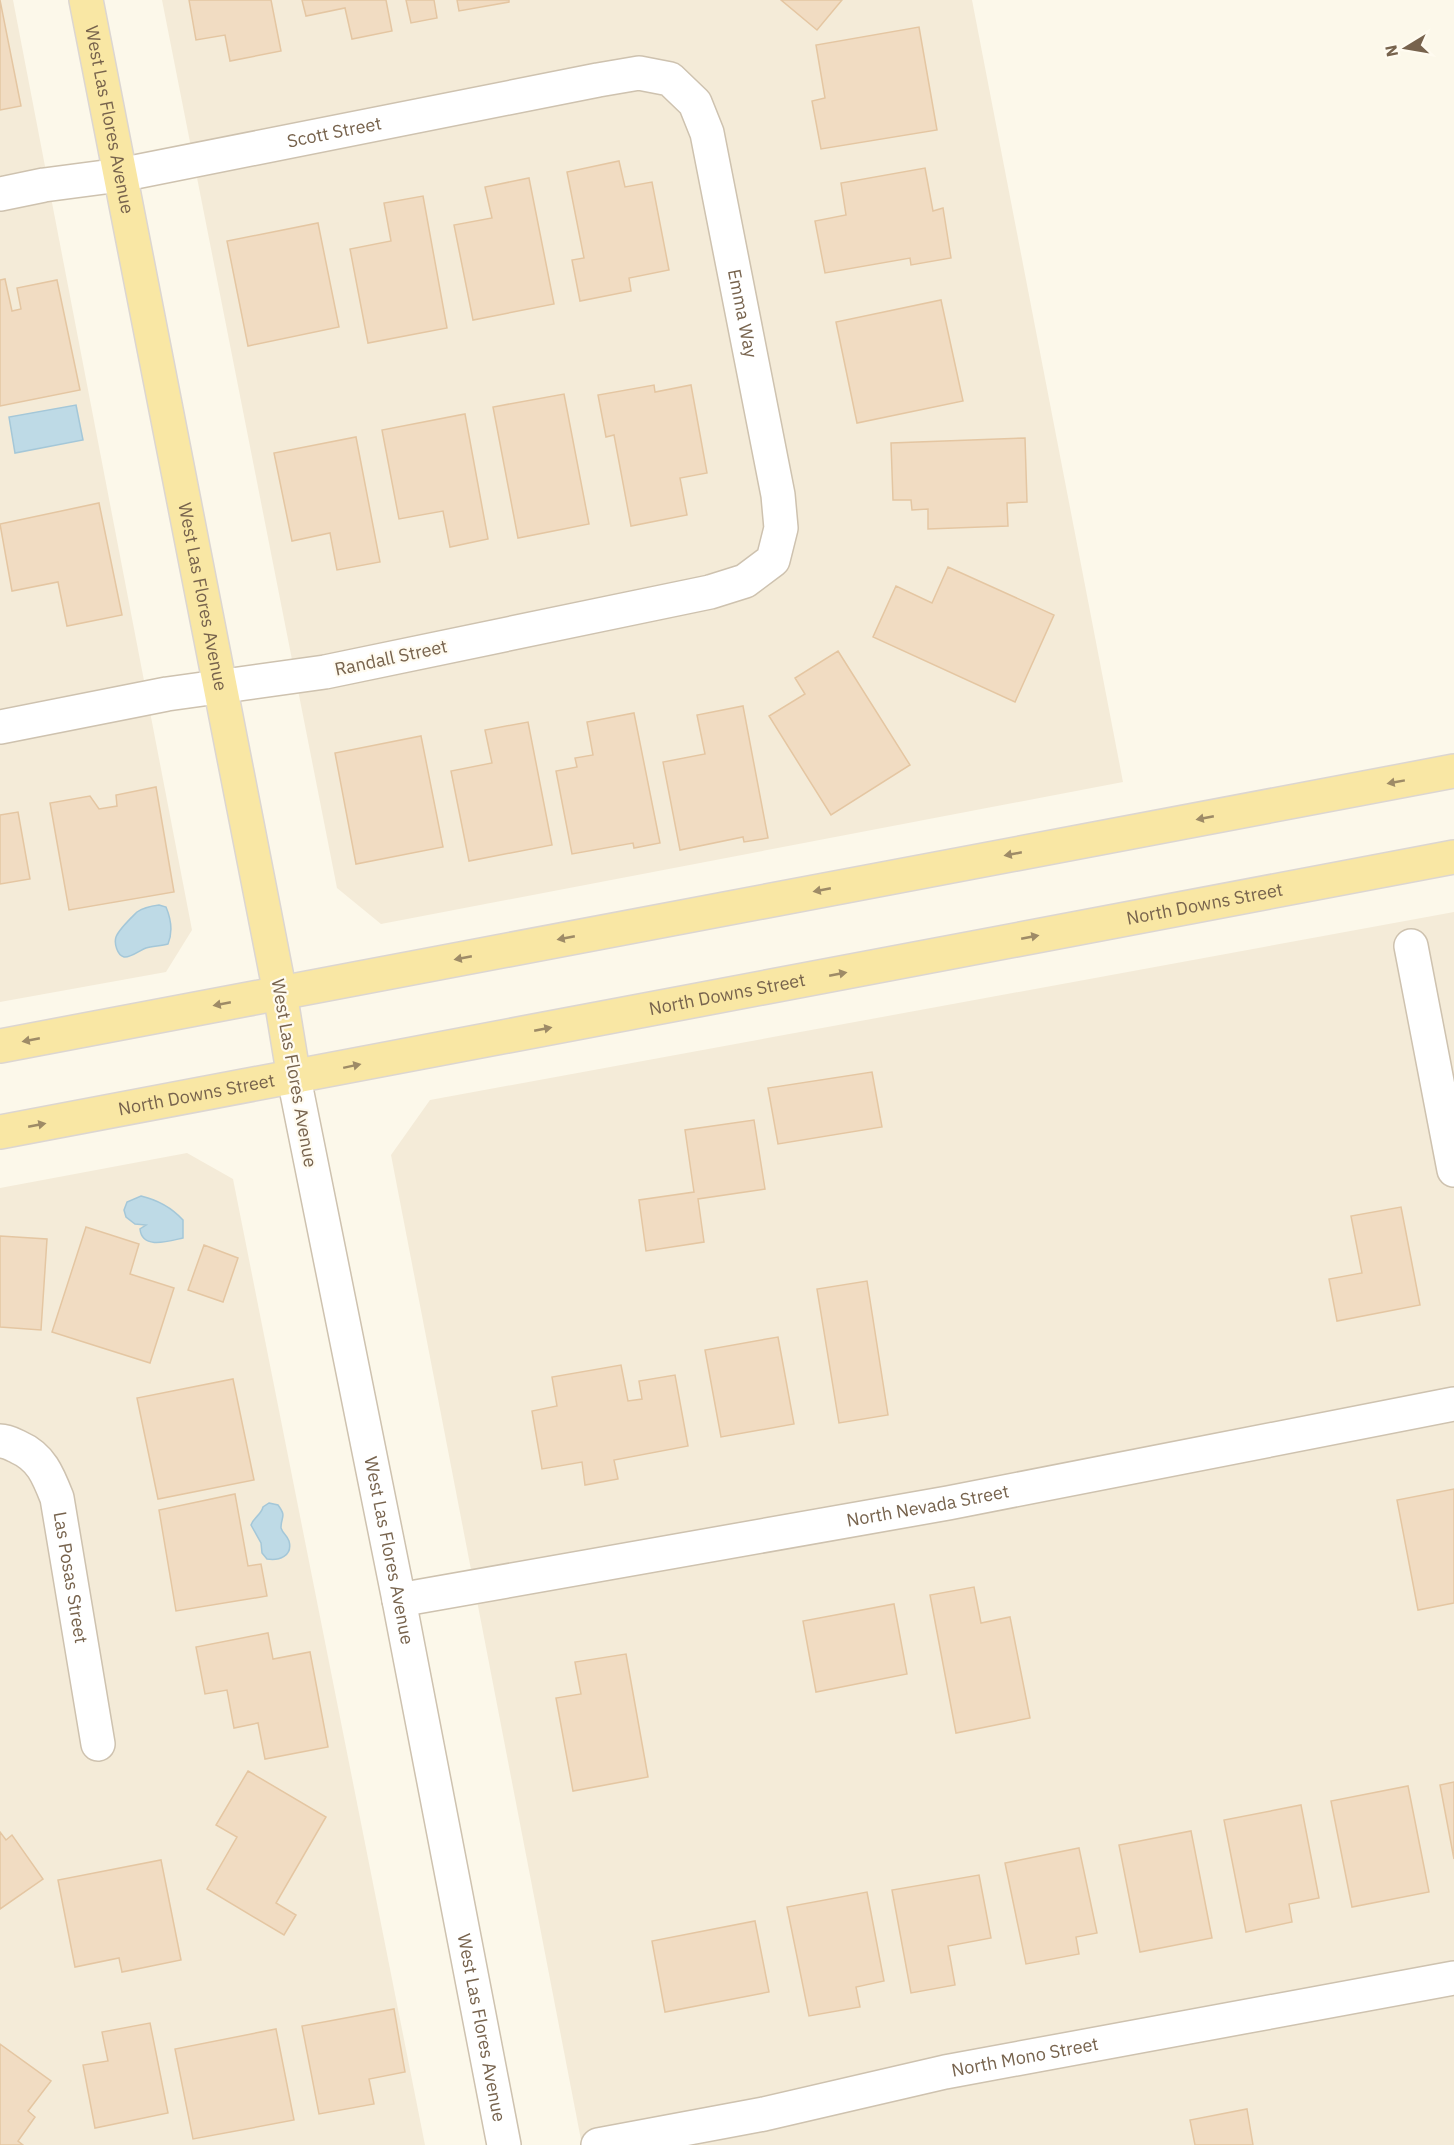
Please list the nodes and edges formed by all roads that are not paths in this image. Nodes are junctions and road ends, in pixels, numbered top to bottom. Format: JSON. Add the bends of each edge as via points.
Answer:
{"nodes":[{"id":1,"x":86,"y":0,"type":"edge"},
{"id":2,"x":670,"y":79,"type":"joint"},
{"id":3,"x":120,"y":175,"type":"junction"},
{"id":4,"x":0,"y":194,"type":"edge"},
{"id":5,"x":773,"y":560,"type":"joint"},
{"id":6,"x":220,"y":687,"type":"junction"},
{"id":7,"x":0,"y":727,"type":"edge"},
{"id":8,"x":1454,"y":771,"type":"edge"},
{"id":9,"x":1454,"y":857,"type":"edge"},
{"id":10,"x":1410,"y":946,"type":"dead end"},
{"id":11,"x":280,"y":993,"type":"junction"},
{"id":12,"x":0,"y":1046,"type":"edge"},
{"id":13,"x":294,"y":1078,"type":"junction"},
{"id":14,"x":0,"y":1132,"type":"edge"},
{"id":15,"x":1454,"y":1170,"type":"edge"},
{"id":16,"x":1454,"y":1404,"type":"edge"},
{"id":17,"x":0,"y":1441,"type":"edge"},
{"id":18,"x":399,"y":1600,"type":"junction"},
{"id":19,"x":98,"y":1744,"type":"dead end"},
{"id":20,"x":1454,"y":1978,"type":"edge"},
{"id":21,"x":504,"y":2145,"type":"edge"},
{"id":22,"x":598,"y":2145,"type":"edge"}],
"edges":[{"from":1,"to":3,"type":"main road","name":"West Las Flores Avenue"},
{"from":2,"to":3,"type":"street","name":"Scott Street","via":[[639,73],[608,78]]},
{"from":2,"to":5,"type":"street","name":"Emma Way","via":[[695,103],[706,133],[778,495],[781,528]]},
{"from":3,"to":4,"type":"street","name":"Scott Street"},
{"from":3,"to":6,"type":"main road","name":"West Las Flores Avenue"},
{"from":5,"to":6,"type":"street","name":"Randall Street","via":[[745,581],[710,592],[325,672]]},
{"from":6,"to":7,"type":"street","name":"Randall Street"},
{"from":6,"to":11,"type":"main road","name":"West Las Flores Avenue"},
{"from":8,"to":11,"type":"main road","one_way":true},
{"from":13,"to":9,"type":"main road","name":"North Downs Street","one_way":true},
{"from":10,"to":15,"type":"street"},
{"from":11,"to":12,"type":"main road","one_way":true},
{"from":11,"to":13,"type":"main road","name":"West Las Flores Avenue"},
{"from":14,"to":13,"type":"main road","name":"North Downs Street","one_way":true},
{"from":13,"to":18,"type":"street","name":"West Las Flores Avenue"},
{"from":16,"to":18,"type":"street","name":"North Nevada Street","via":[[948,1503]]},
{"from":17,"to":19,"type":"street","name":"Las Posas Street","via":[[28,1452],[45,1468],[57,1498]]},
{"from":18,"to":21,"type":"street","name":"West Las Flores Avenue"},
{"from":20,"to":22,"type":"street","name":"North Mono Street","via":[[955,2070],[764,2114]]}]}
